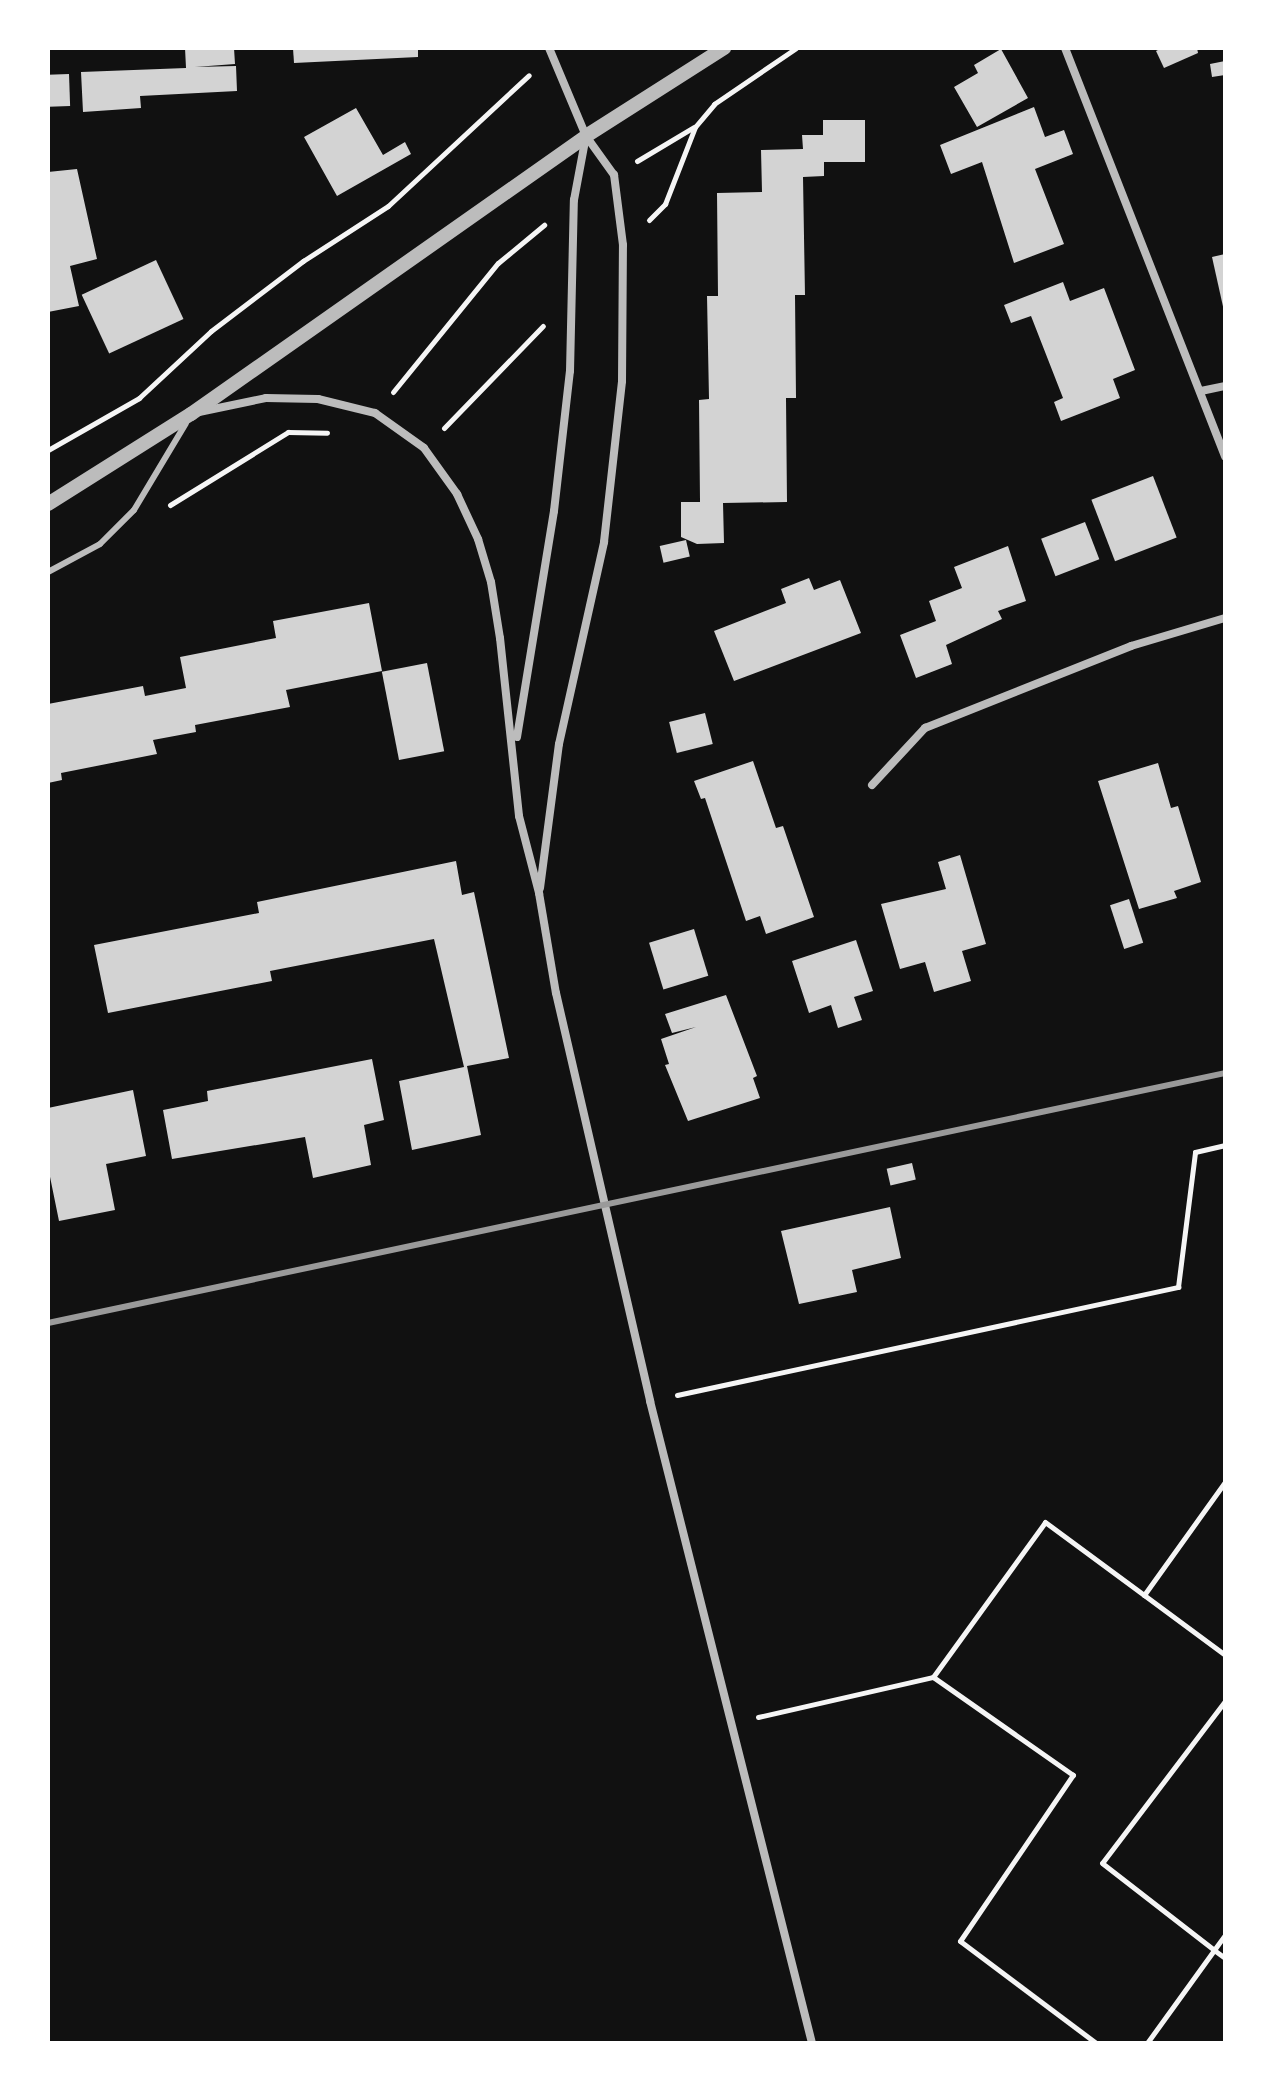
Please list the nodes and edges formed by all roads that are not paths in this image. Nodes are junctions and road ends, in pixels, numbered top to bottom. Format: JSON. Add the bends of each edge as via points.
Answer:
{"nodes":[{"id":1,"x":724,"y":48,"type":"edge"},
{"id":2,"x":1065,"y":48,"type":"edge"},
{"id":3,"x":550,"y":50,"type":"edge"},
{"id":4,"x":586,"y":136,"type":"junction"},
{"id":5,"x":1225,"y":386,"type":"edge"},
{"id":6,"x":1201,"y":391,"type":"junction"},
{"id":7,"x":191,"y":414,"type":"junction"},
{"id":8,"x":1225,"y":457,"type":"edge"},
{"id":9,"x":48,"y":504,"type":"edge"},
{"id":10,"x":48,"y":572,"type":"edge"},
{"id":11,"x":1225,"y":618,"type":"edge"},
{"id":12,"x":515,"y":746,"type":"junction"},
{"id":13,"x":872,"y":785,"type":"dead end"},
{"id":14,"x":539,"y":893,"type":"junction"},
{"id":15,"x":812,"y":2043,"type":"edge"}],
"edges":[{"from":1,"to":4,"type":"street"},
{"from":2,"to":6,"type":"street"},
{"from":3,"to":4,"type":"street"},
{"from":4,"to":7,"type":"street"},
{"from":4,"to":12,"type":"street","via":[[574,200],[574,295],[554,511]]},
{"from":4,"to":14,"type":"street","via":[[614,175],[623,245],[622,381],[604,542],[559,744]]},
{"from":5,"to":6,"type":"street"},
{"from":6,"to":8,"type":"street"},
{"from":7,"to":9,"type":"street"},
{"from":7,"to":10,"type":"lane","via":[[134,510],[100,544]]},
{"from":7,"to":12,"type":"street","via":[[266,398],[318,399],[375,413],[424,448],[457,494],[491,582]]},
{"from":11,"to":13,"type":"street","via":[[1131,646],[925,728]]},
{"from":12,"to":14,"type":"street","via":[[519,816]]},
{"from":14,"to":15,"type":"street","via":[[556,993],[650,1401]]}]}
